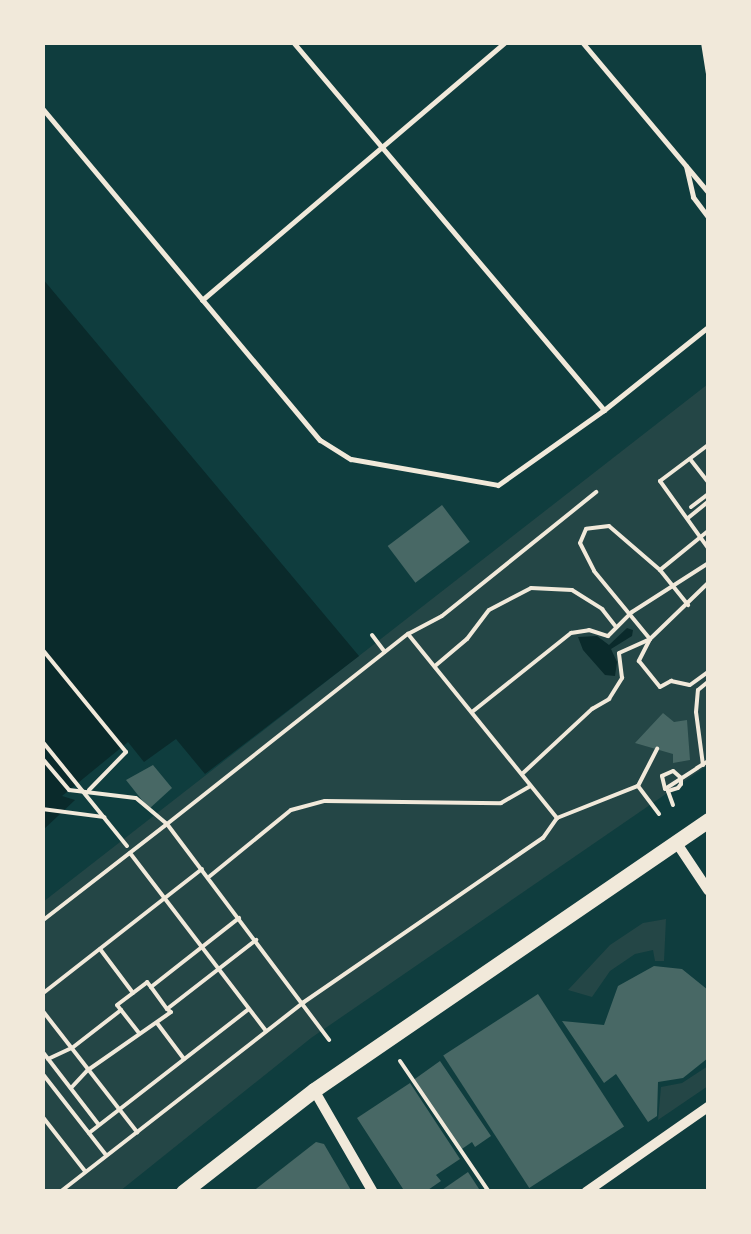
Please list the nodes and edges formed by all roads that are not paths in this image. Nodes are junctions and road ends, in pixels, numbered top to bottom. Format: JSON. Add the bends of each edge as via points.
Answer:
{"nodes":[{"id":1,"x":292,"y":42,"type":"edge"},
{"id":2,"x":506,"y":42,"type":"edge"},
{"id":3,"x":582,"y":42,"type":"edge"},
{"id":4,"x":703,"y":42,"type":"edge"},
{"id":5,"x":708,"y":73,"type":"edge"},
{"id":6,"x":42,"y":108,"type":"edge"},
{"id":7,"x":380,"y":148,"type":"junction"},
{"id":8,"x":686,"y":166,"type":"junction"},
{"id":9,"x":708,"y":192,"type":"edge"},
{"id":10,"x":708,"y":217,"type":"edge"},
{"id":11,"x":202,"y":300,"type":"junction"},
{"id":12,"x":708,"y":327,"type":"edge"},
{"id":13,"x":604,"y":410,"type":"junction"},
{"id":14,"x":708,"y":820,"type":"edge"},
{"id":15,"x":676,"y":842,"type":"junction"},
{"id":16,"x":708,"y":890,"type":"edge"},
{"id":17,"x":314,"y":1090,"type":"junction"},
{"id":18,"x":708,"y":1108,"type":"edge"},
{"id":19,"x":183,"y":1192,"type":"edge"},
{"id":20,"x":373,"y":1192,"type":"edge"},
{"id":21,"x":586,"y":1192,"type":"edge"}],
"edges":[{"from":1,"to":7,"type":"lane"},
{"from":2,"to":7,"type":"lane"},
{"from":3,"to":8,"type":"lane"},
{"from":4,"to":5,"type":"lane"},
{"from":6,"to":11,"type":"lane"},
{"from":7,"to":11,"type":"lane"},
{"from":7,"to":13,"type":"lane"},
{"from":8,"to":9,"type":"lane"},
{"from":8,"to":10,"type":"lane","via":[[692,197]]},
{"from":11,"to":13,"type":"lane","via":[[320,440],[352,460],[498,485]]},
{"from":12,"to":13,"type":"lane"},
{"from":14,"to":15,"type":"main road"},
{"from":15,"to":16,"type":"street"},
{"from":15,"to":17,"type":"main road"},
{"from":17,"to":19,"type":"main road"},
{"from":17,"to":20,"type":"street"},
{"from":18,"to":21,"type":"street"}]}
